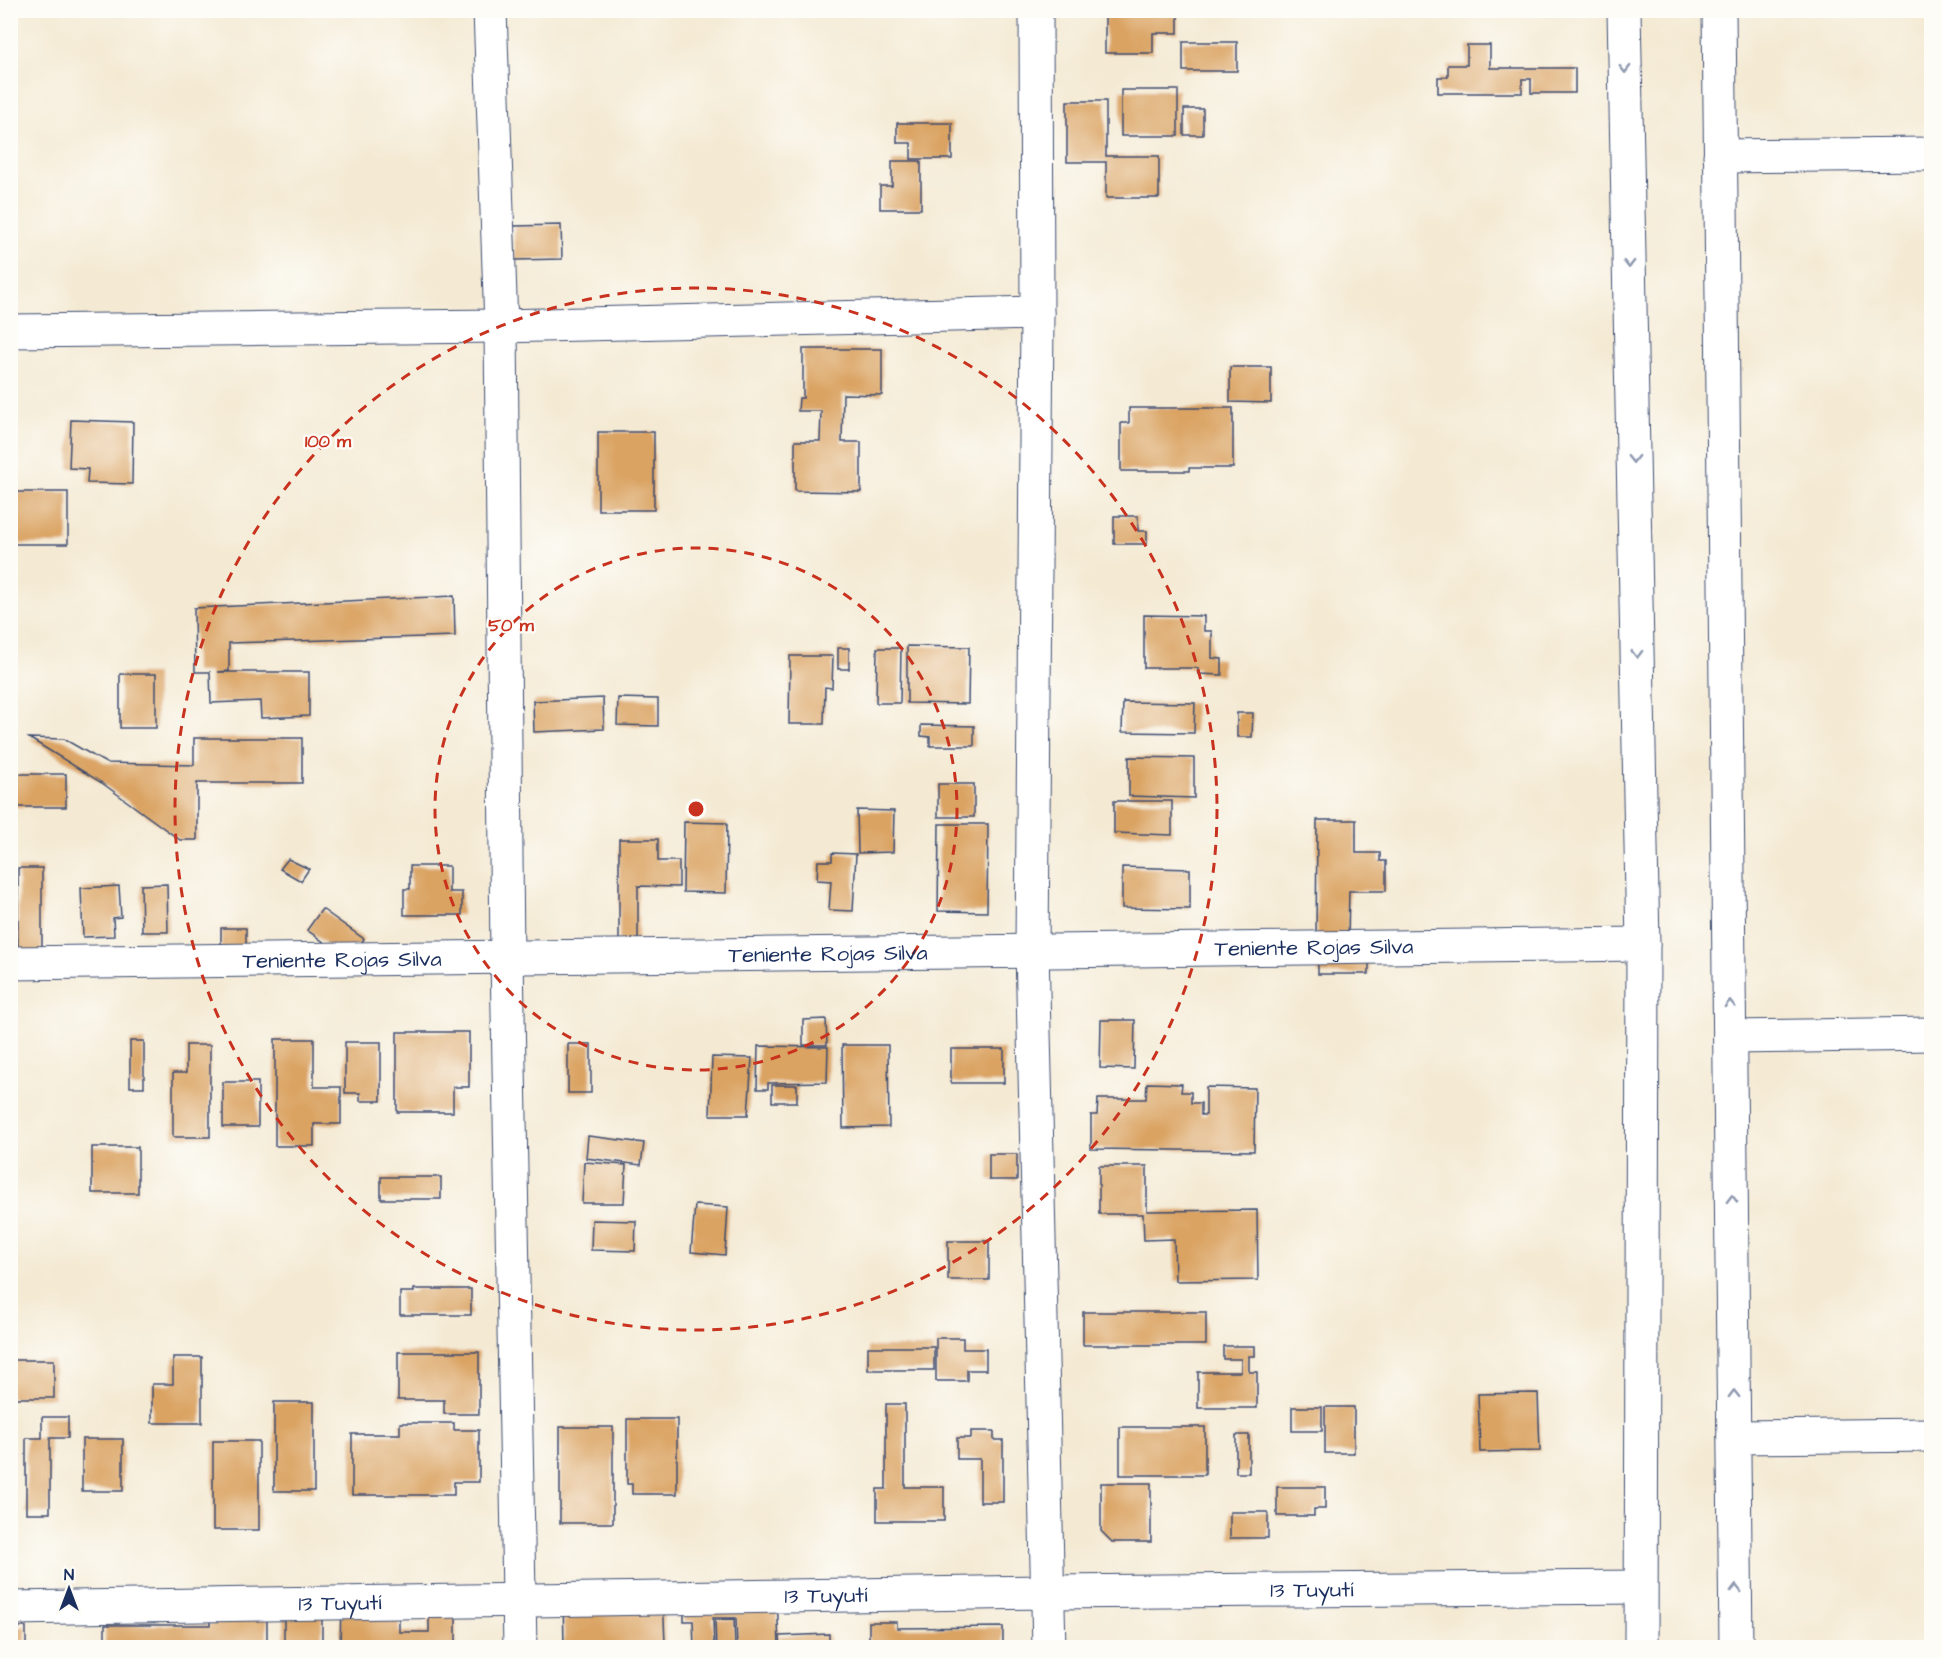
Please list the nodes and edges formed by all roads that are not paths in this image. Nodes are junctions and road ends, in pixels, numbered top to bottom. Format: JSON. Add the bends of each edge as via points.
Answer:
{"nodes":[{"id":1,"x":489,"y":10,"type":"edge"},
{"id":2,"x":1036,"y":10,"type":"edge"},
{"id":3,"x":1624,"y":10,"type":"edge"},
{"id":4,"x":1719,"y":10,"type":"edge"},
{"id":5,"x":1932,"y":154,"type":"edge"},
{"id":6,"x":1720,"y":156,"type":"junction"},
{"id":7,"x":1037,"y":313,"type":"junction"},
{"id":8,"x":501,"y":326,"type":"junction"},
{"id":9,"x":10,"y":331,"type":"edge"},
{"id":10,"x":1643,"y":944,"type":"junction"},
{"id":11,"x":1032,"y":950,"type":"junction"},
{"id":12,"x":507,"y":959,"type":"junction"},
{"id":13,"x":10,"y":963,"type":"edge"},
{"id":14,"x":1932,"y":1034,"type":"edge"},
{"id":15,"x":1730,"y":1037,"type":"junction"},
{"id":16,"x":1932,"y":1435,"type":"edge"},
{"id":17,"x":1734,"y":1437,"type":"junction"},
{"id":18,"x":1640,"y":1587,"type":"junction"},
{"id":19,"x":1049,"y":1592,"type":"junction"},
{"id":20,"x":519,"y":1599,"type":"junction"},
{"id":21,"x":10,"y":1608,"type":"edge"},
{"id":22,"x":520,"y":1647,"type":"edge"},
{"id":23,"x":1049,"y":1647,"type":"edge"},
{"id":24,"x":1641,"y":1647,"type":"edge"},
{"id":25,"x":1736,"y":1647,"type":"edge"}],
"edges":[{"from":1,"to":8,"type":"street"},
{"from":2,"to":7,"type":"street"},
{"from":3,"to":10,"type":"street","one_way":true},
{"from":4,"to":6,"type":"street"},
{"from":5,"to":6,"type":"street"},
{"from":15,"to":6,"type":"street","one_way":true},
{"from":7,"to":8,"type":"street"},
{"from":7,"to":11,"type":"street"},
{"from":8,"to":9,"type":"street"},
{"from":8,"to":12,"type":"street"},
{"from":10,"to":11,"type":"street","name":"Teniente Rojas Silva"},
{"from":10,"to":18,"type":"street"},
{"from":11,"to":12,"type":"street","name":"Teniente Rojas Silva"},
{"from":11,"to":19,"type":"street"},
{"from":12,"to":13,"type":"street","name":"Teniente Rojas Silva"},
{"from":12,"to":20,"type":"street"},
{"from":14,"to":15,"type":"street"},
{"from":17,"to":15,"type":"street","one_way":true},
{"from":16,"to":17,"type":"street"},
{"from":25,"to":17,"type":"street","one_way":true},
{"from":18,"to":19,"type":"street","name":"13 Tuyutí"},
{"from":18,"to":24,"type":"street"},
{"from":19,"to":20,"type":"street","name":"13 Tuyutí"},
{"from":19,"to":23,"type":"street"},
{"from":20,"to":21,"type":"street","name":"13 Tuyutí"},
{"from":20,"to":22,"type":"street"}]}
